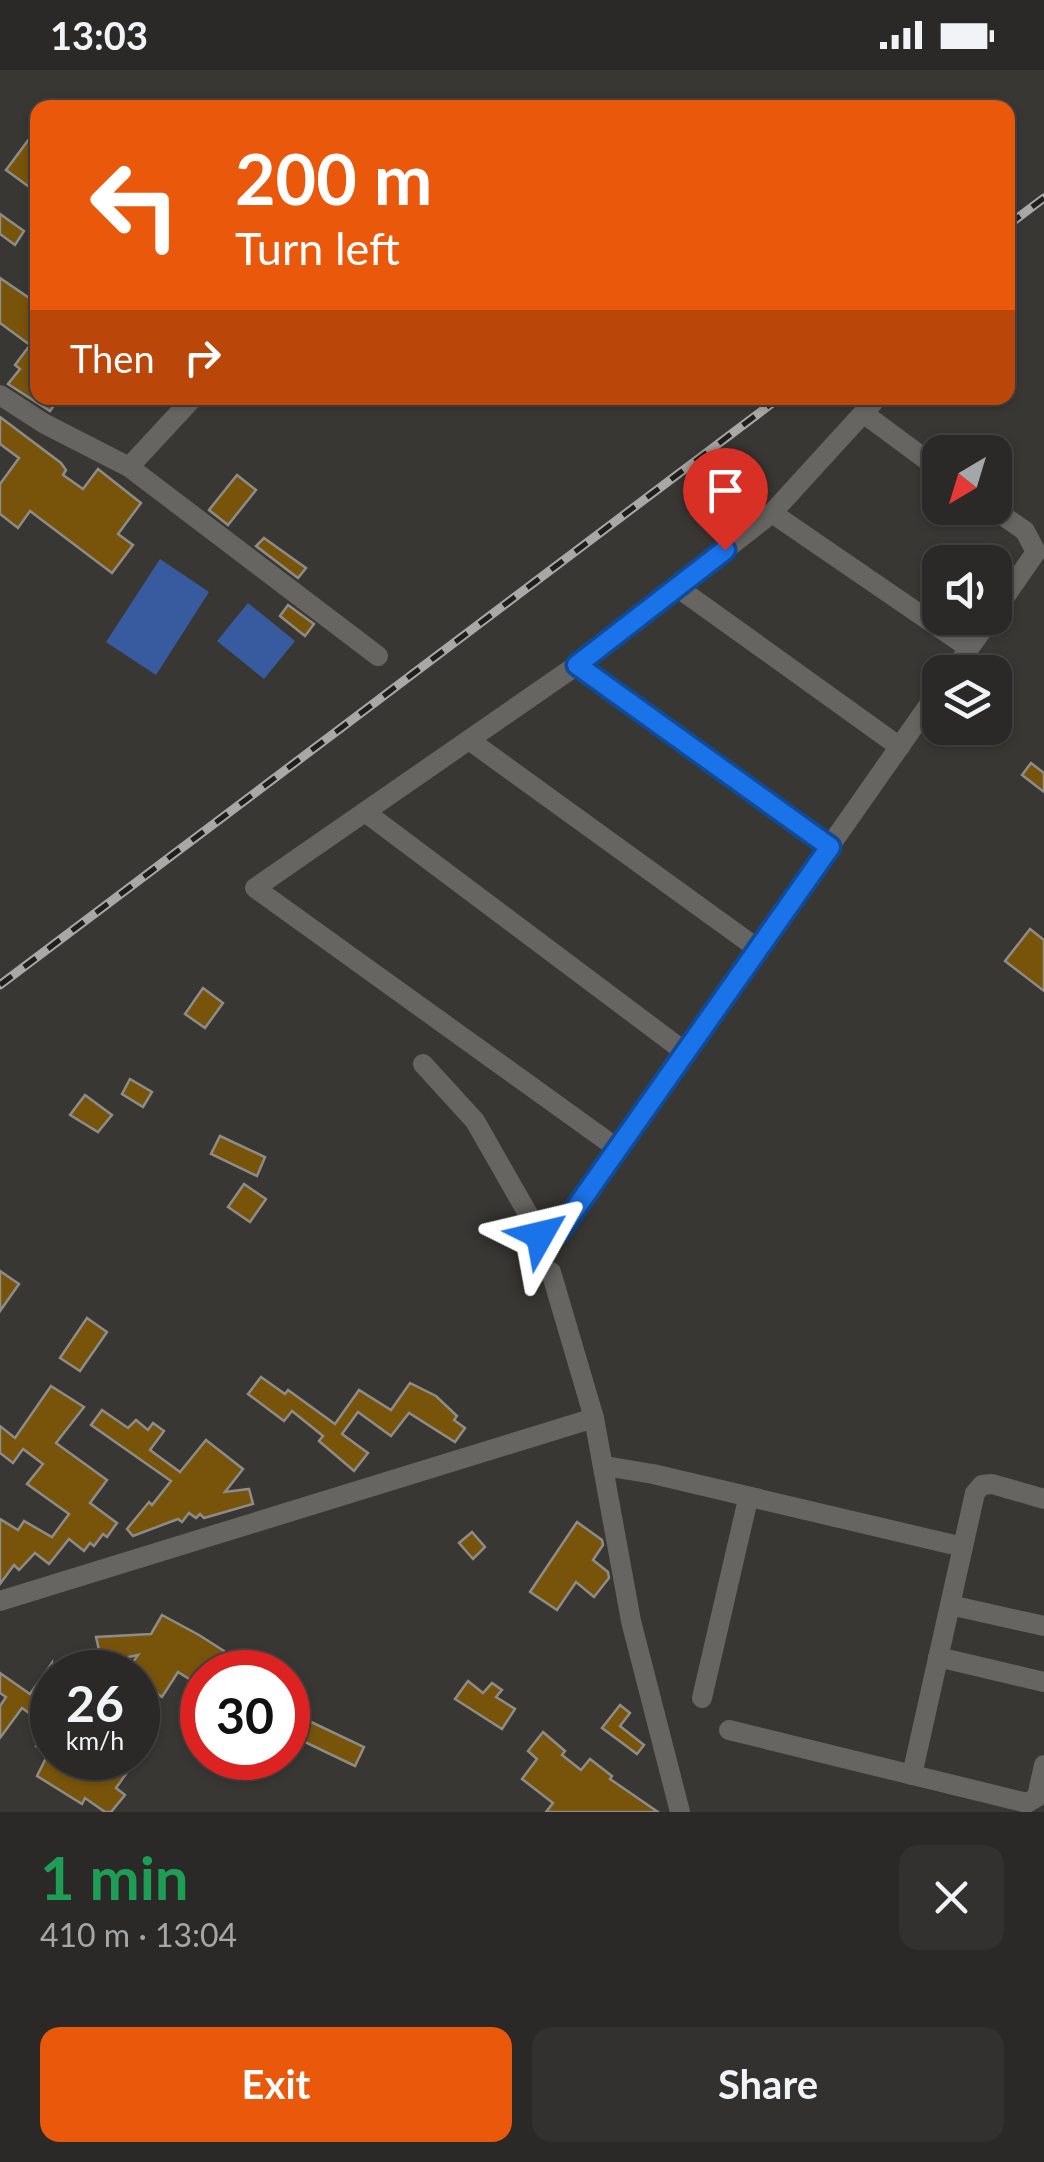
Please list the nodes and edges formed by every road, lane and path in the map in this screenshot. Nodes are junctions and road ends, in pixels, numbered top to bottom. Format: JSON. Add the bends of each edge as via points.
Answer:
{"nodes":[{"id":1,"x":0,"y":395,"type":"edge"},
{"id":2,"x":186,"y":405,"type":"edge"},
{"id":3,"x":870,"y":406,"type":"edge"},
{"id":4,"x":922,"y":454,"type":"edge"},
{"id":5,"x":128,"y":467,"type":"junction"},
{"id":6,"x":772,"y":512,"type":"junction"},
{"id":7,"x":1012,"y":522,"type":"edge"},
{"id":8,"x":678,"y":586,"type":"junction"},
{"id":9,"x":1012,"y":587,"type":"edge"},
{"id":10,"x":979,"y":635,"type":"edge"},
{"id":11,"x":970,"y":648,"type":"junction"},
{"id":12,"x":965,"y":655,"type":"edge"},
{"id":13,"x":378,"y":656,"type":"dead end"},
{"id":14,"x":577,"y":665,"type":"junction"},
{"id":15,"x":922,"y":715,"type":"edge"},
{"id":16,"x":469,"y":740,"type":"junction"},
{"id":17,"x":900,"y":746,"type":"junction"},
{"id":18,"x":365,"y":812,"type":"junction"},
{"id":19,"x":830,"y":847,"type":"junction"},
{"id":20,"x":758,"y":949,"type":"junction"},
{"id":21,"x":686,"y":1052,"type":"junction"},
{"id":22,"x":423,"y":1064,"type":"dead end"},
{"id":23,"x":618,"y":1148,"type":"junction"},
{"id":24,"x":551,"y":1272,"type":"dead end"},
{"id":25,"x":594,"y":1418,"type":"junction"},
{"id":26,"x":604,"y":1466,"type":"junction"},
{"id":27,"x":748,"y":1499,"type":"junction"},
{"id":28,"x":1044,"y":1499,"type":"edge"},
{"id":29,"x":963,"y":1547,"type":"junction"},
{"id":30,"x":0,"y":1600,"type":"edge"},
{"id":31,"x":950,"y":1605,"type":"junction"},
{"id":32,"x":1044,"y":1626,"type":"edge"},
{"id":33,"x":938,"y":1657,"type":"junction"},
{"id":34,"x":1044,"y":1682,"type":"edge"},
{"id":35,"x":702,"y":1698,"type":"dead end"},
{"id":36,"x":729,"y":1730,"type":"dead end"},
{"id":37,"x":1044,"y":1765,"type":"edge"},
{"id":38,"x":912,"y":1775,"type":"junction"},
{"id":39,"x":680,"y":1812,"type":"edge"}],
"edges":[{"from":1,"to":5,"type":"street"},
{"from":2,"to":5,"type":"street"},
{"from":3,"to":4,"type":"street"},
{"from":3,"to":6,"type":"street"},
{"from":5,"to":13,"type":"street"},
{"from":6,"to":8,"type":"street"},
{"from":6,"to":11,"type":"street"},
{"from":7,"to":9,"type":"street","via":[[1036,552]]},
{"from":8,"to":14,"type":"street"},
{"from":8,"to":17,"type":"street"},
{"from":10,"to":11,"type":"street"},
{"from":11,"to":12,"type":"street"},
{"from":14,"to":16,"type":"street"},
{"from":14,"to":19,"type":"street"},
{"from":15,"to":17,"type":"street"},
{"from":16,"to":18,"type":"street"},
{"from":16,"to":20,"type":"street"},
{"from":17,"to":19,"type":"street"},
{"from":18,"to":21,"type":"street"},
{"from":18,"to":23,"type":"street","via":[[255,888]]},
{"from":19,"to":20,"type":"street"},
{"from":20,"to":21,"type":"street"},
{"from":21,"to":23,"type":"street"},
{"from":22,"to":23,"type":"street","via":[[475,1120],[540,1235],[559,1232]]},
{"from":24,"to":25,"type":"street"},
{"from":25,"to":26,"type":"street"},
{"from":25,"to":30,"type":"street"},
{"from":26,"to":27,"type":"street"},
{"from":26,"to":39,"type":"street","via":[[632,1621]]},
{"from":27,"to":29,"type":"street"},
{"from":27,"to":35,"type":"street"},
{"from":28,"to":29,"type":"street","via":[[982,1485]]},
{"from":29,"to":31,"type":"street"},
{"from":31,"to":32,"type":"street"},
{"from":31,"to":33,"type":"street"},
{"from":33,"to":34,"type":"street"},
{"from":33,"to":38,"type":"street"},
{"from":36,"to":38,"type":"street"},
{"from":37,"to":38,"type":"street","via":[[1038,1797],[1027,1803]]}]}
